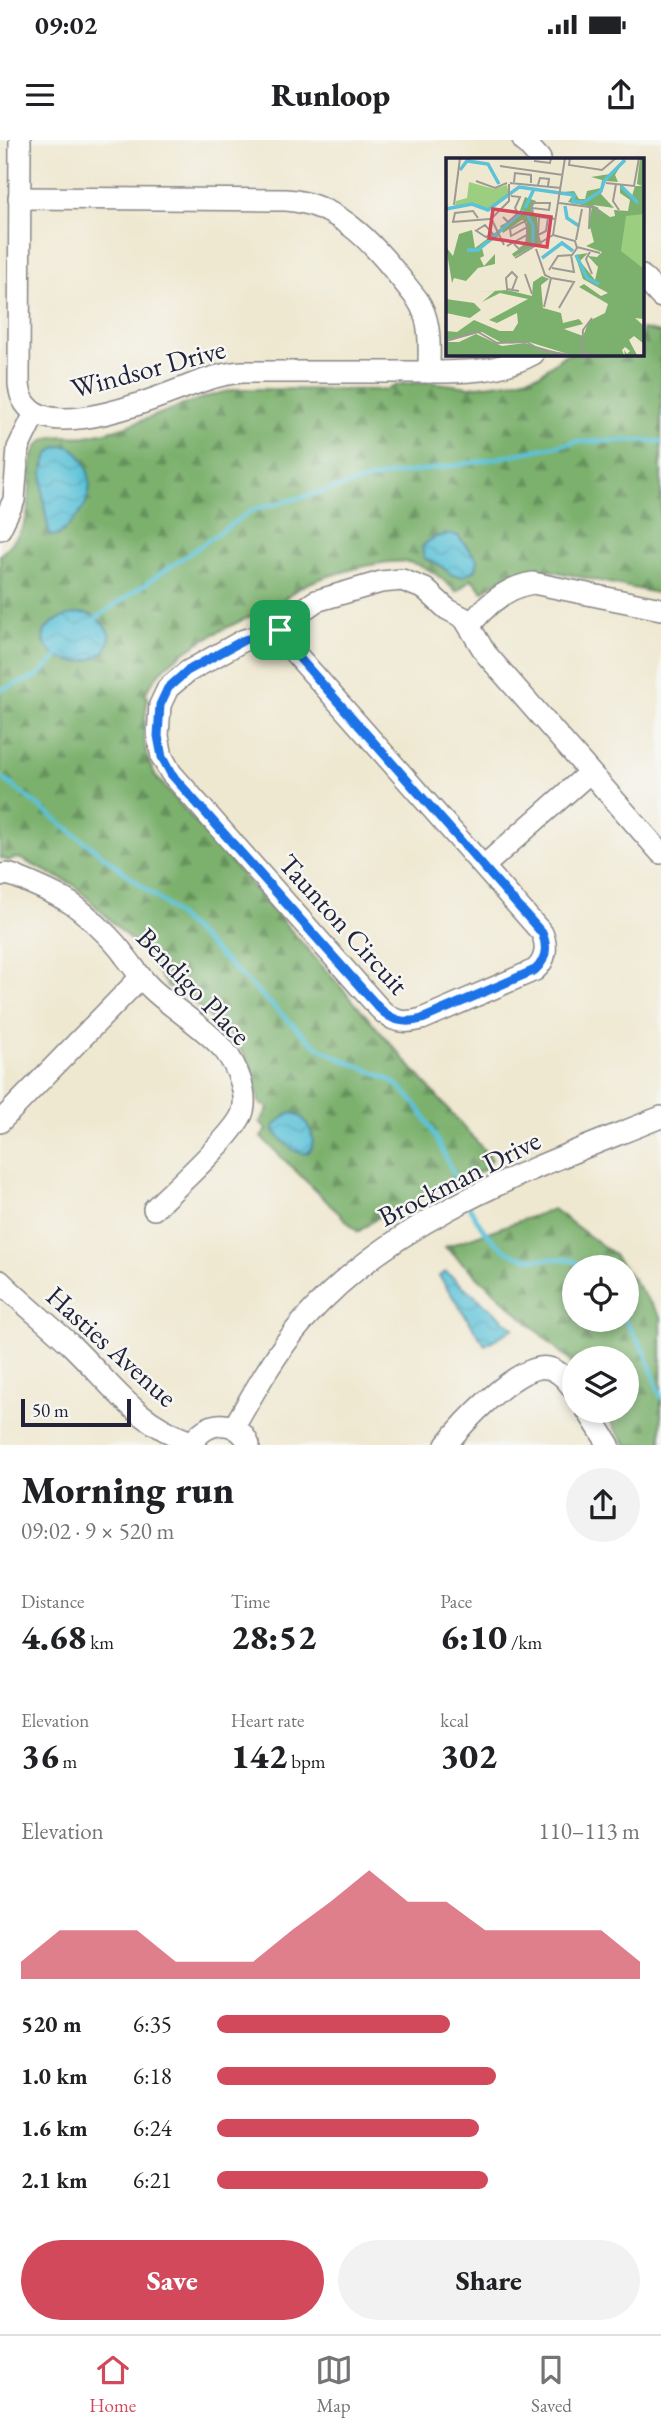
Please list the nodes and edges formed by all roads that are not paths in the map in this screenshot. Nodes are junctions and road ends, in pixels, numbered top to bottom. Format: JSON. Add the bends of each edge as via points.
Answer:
{"nodes":[{"id":1,"x":20,"y":140,"type":"edge"},
{"id":2,"x":523,"y":140,"type":"edge"},
{"id":3,"x":539,"y":158,"type":"edge"},
{"id":4,"x":19,"y":198,"type":"junction"},
{"id":5,"x":644,"y":278,"type":"edge"},
{"id":6,"x":661,"y":297,"type":"edge"},
{"id":7,"x":531,"y":355,"type":"edge"},
{"id":8,"x":429,"y":372,"type":"junction"},
{"id":9,"x":35,"y":413,"type":"junction"},
{"id":10,"x":0,"y":528,"type":"edge"},
{"id":11,"x":661,"y":609,"type":"edge"},
{"id":12,"x":470,"y":625,"type":"junction"},
{"id":13,"x":280,"y":630,"type":"junction"},
{"id":14,"x":589,"y":774,"type":"junction"},
{"id":15,"x":661,"y":853,"type":"edge"},
{"id":16,"x":484,"y":866,"type":"junction"},
{"id":17,"x":0,"y":876,"type":"edge"},
{"id":18,"x":140,"y":978,"type":"junction"},
{"id":19,"x":661,"y":1117,"type":"edge"},
{"id":20,"x":0,"y":1122,"type":"edge"},
{"id":21,"x":154,"y":1209,"type":"dead end"},
{"id":22,"x":0,"y":1281,"type":"edge"},
{"id":23,"x":562,"y":1375,"type":"edge"},
{"id":24,"x":595,"y":1423,"type":"edge"},
{"id":25,"x":234,"y":1427,"type":"junction"},
{"id":26,"x":192,"y":1444,"type":"edge"},
{"id":27,"x":249,"y":1445,"type":"edge"},
{"id":28,"x":446,"y":1445,"type":"edge"},
{"id":29,"x":609,"y":1445,"type":"edge"}],
"edges":[{"from":1,"to":4,"type":"street","name":"Windsor Drive"},
{"from":2,"to":3,"type":"street"},
{"from":4,"to":8,"type":"street","via":[[286,200],[327,210],[368,241],[423,308],[429,330]]},
{"from":4,"to":9,"type":"street","name":"Windsor Drive","via":[[19,391]]},
{"from":5,"to":6,"type":"street"},
{"from":7,"to":8,"type":"street","name":"Windsor Drive","via":[[485,370]]},
{"from":8,"to":9,"type":"street","name":"Windsor Drive","via":[[242,372],[102,415],[66,419]]},
{"from":9,"to":10,"type":"street","via":[[18,448],[14,500]]},
{"from":11,"to":12,"type":"street","via":[[533,583],[505,592]]},
{"from":12,"to":13,"type":"street","name":"Taunton Circuit","via":[[425,589],[397,580],[316,601]]},
{"from":12,"to":14,"type":"street","name":"Taunton Circuit","via":[[483,650]]},
{"from":13,"to":16,"type":"street","name":"Taunton Circuit","via":[[294,652]]},
{"from":13,"to":16,"type":"street","name":"Taunton Circuit","via":[[244,640],[173,682],[160,705],[160,750],[171,774],[391,1018],[404,1022],[422,1019],[531,973],[541,964],[546,947],[542,933]]},
{"from":14,"to":15,"type":"street","name":"Taunton Circuit"},
{"from":14,"to":16,"type":"street"},
{"from":17,"to":18,"type":"street","name":"Bendigo Place","via":[[14,876],[68,901],[124,953]]},
{"from":18,"to":20,"type":"street"},
{"from":18,"to":21,"type":"street","name":"Bendigo Place","via":[[225,1051],[244,1100],[243,1112],[218,1146]]},
{"from":19,"to":25,"type":"street","name":"Brockman Drive","via":[[496,1187],[396,1239],[305,1319]]},
{"from":22,"to":26,"type":"street","name":"Hasties Avenue","via":[[72,1346],[136,1413]]},
{"from":23,"to":28,"type":"street","via":[[540,1368],[522,1375],[472,1412]]},
{"from":24,"to":29,"type":"street"},
{"from":25,"to":26,"type":"street","via":[[215,1424],[205,1428]]},
{"from":25,"to":27,"type":"street"}]}
